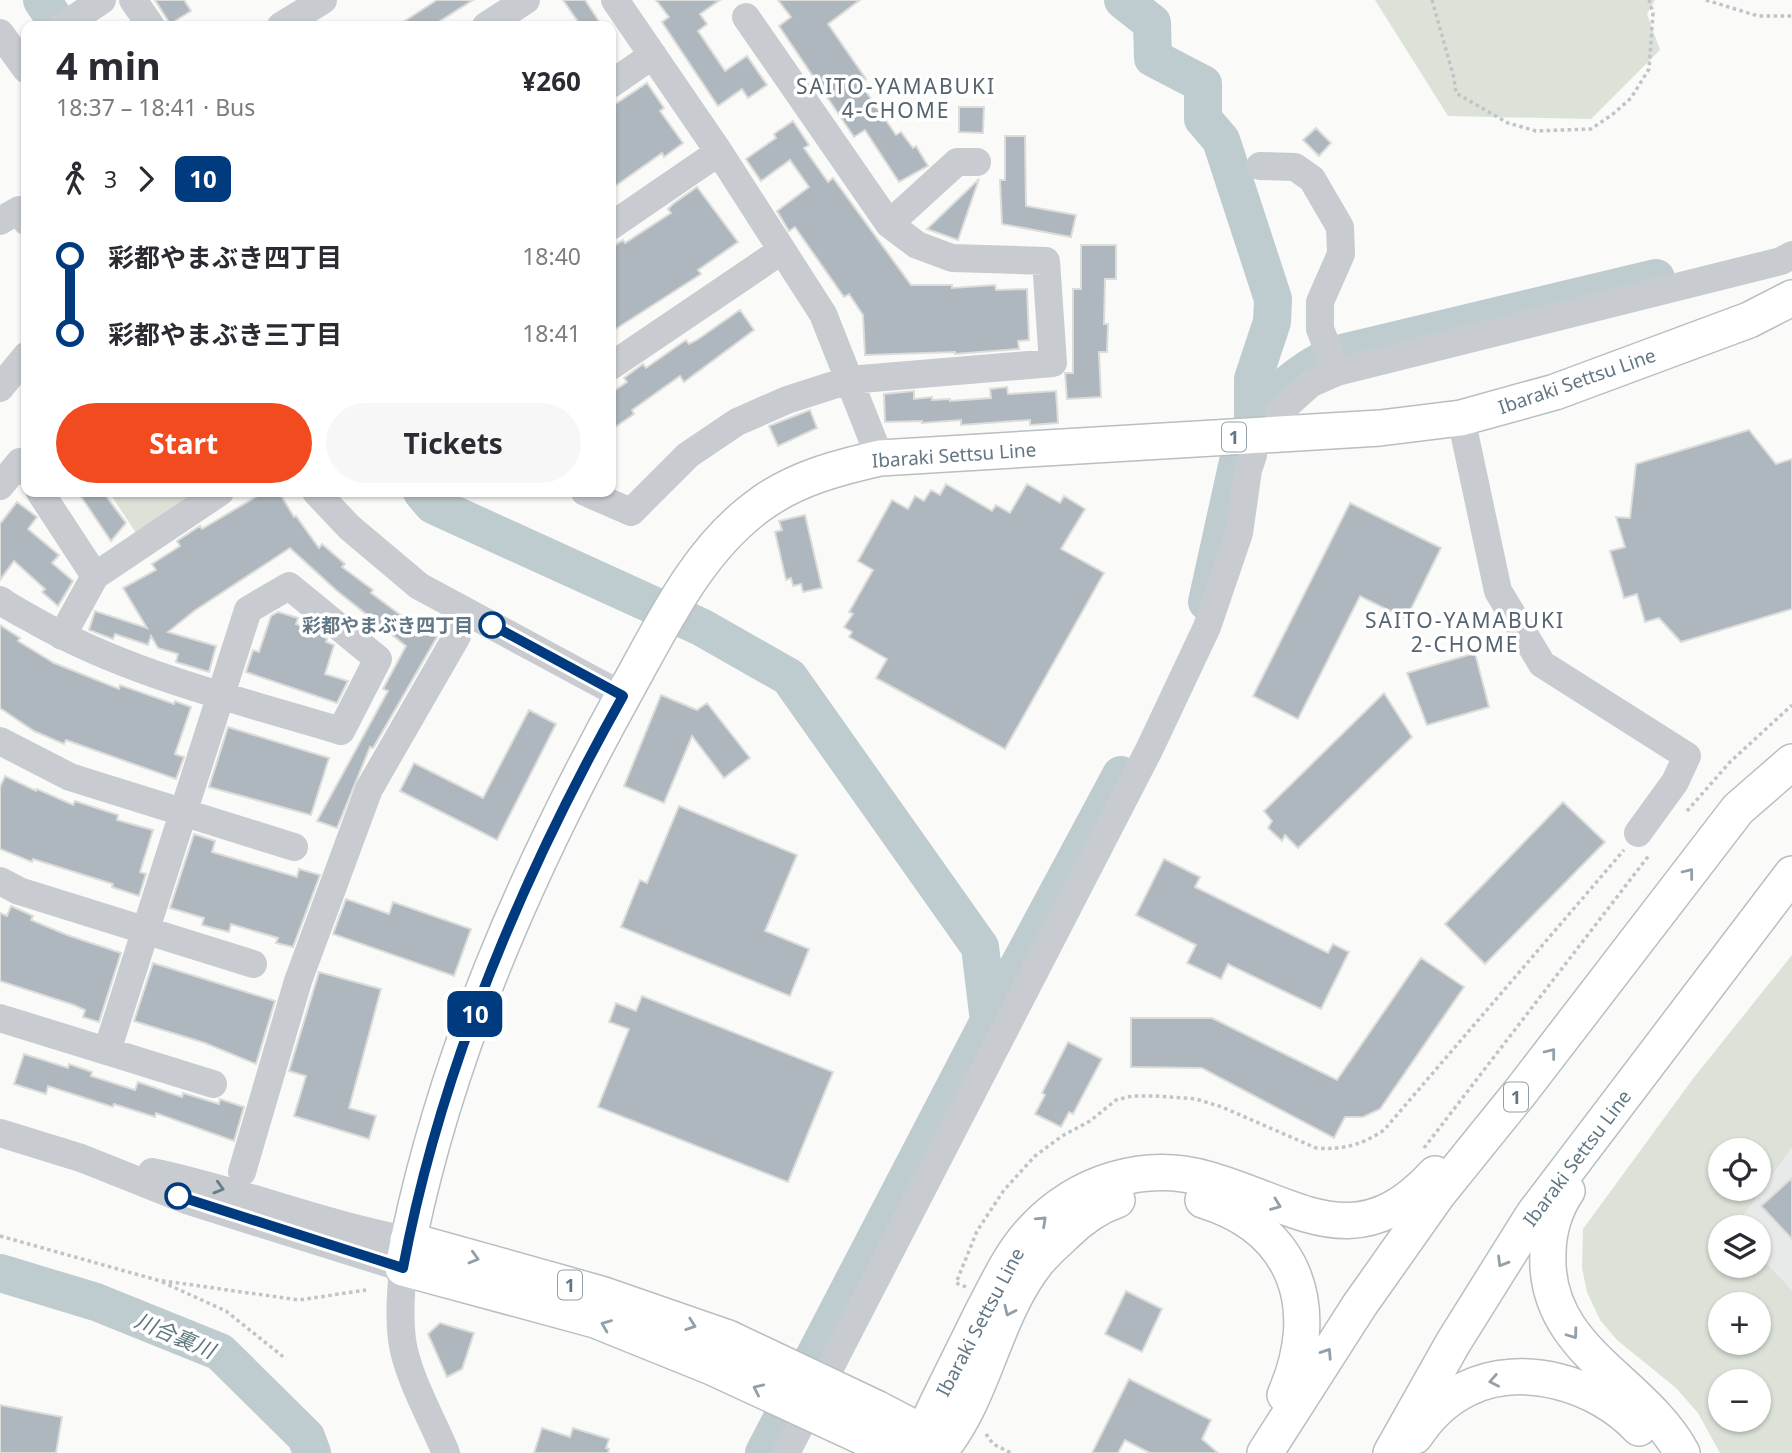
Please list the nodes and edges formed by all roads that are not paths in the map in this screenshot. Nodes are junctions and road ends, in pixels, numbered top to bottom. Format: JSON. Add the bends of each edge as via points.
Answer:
{"nodes":[{"id":1,"x":102,"y":0,"type":"edge"},
{"id":2,"x":133,"y":0,"type":"edge"},
{"id":3,"x":323,"y":0,"type":"edge"},
{"id":4,"x":526,"y":0,"type":"edge"},
{"id":5,"x":615,"y":0,"type":"edge"},
{"id":6,"x":746,"y":17,"type":"dead end"},
{"id":7,"x":70,"y":21,"type":"edge"},
{"id":8,"x":148,"y":21,"type":"edge"},
{"id":9,"x":289,"y":21,"type":"edge"},
{"id":10,"x":494,"y":21,"type":"edge"},
{"id":11,"x":0,"y":33,"type":"edge"},
{"id":12,"x":653,"y":55,"type":"junction"},
{"id":13,"x":18,"y":61,"type":"edge"},
{"id":14,"x":616,"y":81,"type":"edge"},
{"id":15,"x":719,"y":152,"type":"junction"},
{"id":16,"x":977,"y":162,"type":"dead end"},
{"id":17,"x":1260,"y":166,"type":"dead end"},
{"id":18,"x":21,"y":213,"type":"edge"},
{"id":19,"x":0,"y":221,"type":"edge"},
{"id":20,"x":616,"y":223,"type":"edge"},
{"id":21,"x":889,"y":224,"type":"junction"},
{"id":22,"x":781,"y":251,"type":"junction"},
{"id":23,"x":1792,"y":255,"type":"edge"},
{"id":24,"x":1792,"y":298,"type":"edge"},
{"id":25,"x":21,"y":362,"type":"edge"},
{"id":26,"x":616,"y":363,"type":"edge"},
{"id":27,"x":1337,"y":371,"type":"junction"},
{"id":28,"x":849,"y":380,"type":"junction"},
{"id":29,"x":0,"y":388,"type":"edge"},
{"id":30,"x":1279,"y":412,"type":"dead end"},
{"id":31,"x":1461,"y":418,"type":"junction"},
{"id":32,"x":1253,"y":455,"type":"dead end"},
{"id":33,"x":880,"y":458,"type":"junction"},
{"id":34,"x":21,"y":464,"type":"edge"},
{"id":35,"x":0,"y":486,"type":"edge"},
{"id":36,"x":43,"y":497,"type":"edge"},
{"id":37,"x":213,"y":497,"type":"edge"},
{"id":38,"x":321,"y":497,"type":"edge"},
{"id":39,"x":596,"y":497,"type":"edge"},
{"id":40,"x":95,"y":576,"type":"junction"},
{"id":41,"x":0,"y":600,"type":"edge"},
{"id":42,"x":62,"y":636,"type":"junction"},
{"id":43,"x":457,"y":636,"type":"dead end"},
{"id":44,"x":221,"y":694,"type":"junction"},
{"id":45,"x":623,"y":696,"type":"junction"},
{"id":46,"x":0,"y":741,"type":"edge"},
{"id":47,"x":1792,"y":762,"type":"edge"},
{"id":48,"x":184,"y":812,"type":"junction"},
{"id":49,"x":1648,"y":839,"type":"road end"},
{"id":50,"x":294,"y":847,"type":"dead end"},
{"id":51,"x":1790,"y":877,"type":"edge"},
{"id":52,"x":0,"y":881,"type":"edge"},
{"id":53,"x":146,"y":931,"type":"junction"},
{"id":54,"x":253,"y":964,"type":"dead end"},
{"id":55,"x":0,"y":1019,"type":"edge"},
{"id":56,"x":107,"y":1051,"type":"junction"},
{"id":57,"x":213,"y":1084,"type":"dead end"},
{"id":58,"x":1522,"y":1090,"type":"junction"},
{"id":59,"x":0,"y":1133,"type":"edge"},
{"id":60,"x":242,"y":1172,"type":"dead end"},
{"id":61,"x":406,"y":1254,"type":"junction"},
{"id":62,"x":939,"y":1446,"type":"edge"},
{"id":63,"x":446,"y":1453,"type":"edge"},
{"id":64,"x":786,"y":1453,"type":"edge"},
{"id":65,"x":1253,"y":1453,"type":"edge"},
{"id":66,"x":1265,"y":1453,"type":"edge"},
{"id":67,"x":1391,"y":1453,"type":"edge"},
{"id":68,"x":1404,"y":1453,"type":"edge"},
{"id":69,"x":1659,"y":1453,"type":"edge"},
{"id":70,"x":1682,"y":1453,"type":"edge"}],
"edges":[{"from":1,"to":7,"type":"street"},
{"from":2,"to":8,"type":"street"},
{"from":3,"to":9,"type":"street"},
{"from":4,"to":10,"type":"street"},
{"from":5,"to":12,"type":"street"},
{"from":6,"to":21,"type":"street"},
{"from":11,"to":13,"type":"street"},
{"from":12,"to":14,"type":"street"},
{"from":12,"to":15,"type":"street"},
{"from":15,"to":20,"type":"street"},
{"from":15,"to":22,"type":"street"},
{"from":16,"to":21,"type":"street","via":[[957,162]]},
{"from":17,"to":27,"type":"street","via":[[1295,167],[1312,179],[1340,227],[1341,254],[1320,302],[1320,329]]},
{"from":18,"to":19,"type":"street"},
{"from":21,"to":28,"type":"street","via":[[917,245],[952,258],[1046,261],[1053,363]]},
{"from":22,"to":26,"type":"street"},
{"from":22,"to":28,"type":"street","via":[[823,314]]},
{"from":23,"to":27,"type":"street"},
{"from":24,"to":31,"type":"main road","name":"Ibaraki Settsu Line","number":"1","via":[[1749,320],[1555,392]]},
{"from":25,"to":29,"type":"street"},
{"from":27,"to":30,"type":"street","via":[[1310,384]]},
{"from":28,"to":33,"type":"street"},
{"from":28,"to":39,"type":"street","via":[[737,422],[688,455],[631,512]]},
{"from":31,"to":33,"type":"main road","name":"Ibaraki Settsu Line","number":"1","via":[[1380,428]]},
{"from":31,"to":49,"type":"street","via":[[1498,591],[1542,664],[1687,756]]},
{"from":32,"to":64,"type":"street","via":[[1239,533],[1207,627],[1149,750]]},
{"from":33,"to":45,"type":"main road","name":"Ibaraki Settsu Line","number":"1","via":[[827,470],[786,487],[727,533],[694,574]]},
{"from":34,"to":35,"type":"street"},
{"from":36,"to":40,"type":"street"},
{"from":37,"to":40,"type":"street"},
{"from":38,"to":45,"type":"street","via":[[419,586]]},
{"from":40,"to":42,"type":"street"},
{"from":41,"to":42,"type":"street"},
{"from":42,"to":44,"type":"street","via":[[135,668]]},
{"from":43,"to":60,"type":"street","via":[[369,789],[298,981]]},
{"from":44,"to":44,"type":"street","via":[[248,610],[289,586],[378,659],[341,732]]},
{"from":44,"to":48,"type":"street"},
{"from":45,"to":61,"type":"main road","name":"Ibaraki Settsu Line","number":"1","via":[[527,886],[468,1032],[450,1083]]},
{"from":46,"to":48,"type":"street","via":[[70,777]]},
{"from":58,"to":47,"type":"main road","name":"Ibaraki Settsu Line","number":"1","one_way":true,"via":[[1738,809]]},
{"from":48,"to":50,"type":"street"},
{"from":48,"to":53,"type":"street"},
{"from":51,"to":67,"type":"main road","name":"Ibaraki Settsu Line","one_way":true,"via":[[1533,1215],[1441,1361]]},
{"from":51,"to":70,"type":"main road","name":"Ibaraki Settsu Line","one_way":true,"via":[[1731,968],[1564,1196],[1549,1241],[1553,1297],[1571,1332],[1653,1414]]},
{"from":52,"to":53,"type":"street"},
{"from":53,"to":54,"type":"street"},
{"from":53,"to":56,"type":"street"},
{"from":55,"to":56,"type":"street"},
{"from":56,"to":57,"type":"street"},
{"from":62,"to":58,"type":"main road","name":"Ibaraki Settsu Line","number":"1","one_way":true,"via":[[990,1298],[1015,1251],[1059,1205],[1101,1183],[1133,1174],[1182,1173],[1304,1215],[1364,1219],[1412,1196],[1481,1121]]},
{"from":66,"to":58,"type":"main road","name":"Ibaraki Settsu Line","number":"1","one_way":true,"via":[[1352,1315],[1437,1194]]},
{"from":59,"to":61,"type":"street","via":[[81,1158],[195,1181],[375,1234]]},
{"from":61,"to":62,"type":"main road","number":"1","bridge":true,"via":[[601,1294],[871,1423]]},
{"from":61,"to":63,"type":"street","via":[[400,1304],[402,1342]]},
{"from":65,"to":62,"type":"main road","name":"Ibaraki Settsu Line","one_way":true,"via":[[1298,1361],[1303,1324],[1298,1286],[1279,1251],[1248,1221],[1207,1201],[1165,1194],[1137,1195],[1101,1206],[1035,1264],[1011,1306],[961,1420]]},
{"from":69,"to":68,"type":"main road","one_way":true,"via":[[1633,1422],[1595,1395],[1522,1377],[1479,1384],[1449,1400],[1432,1414]]}]}
